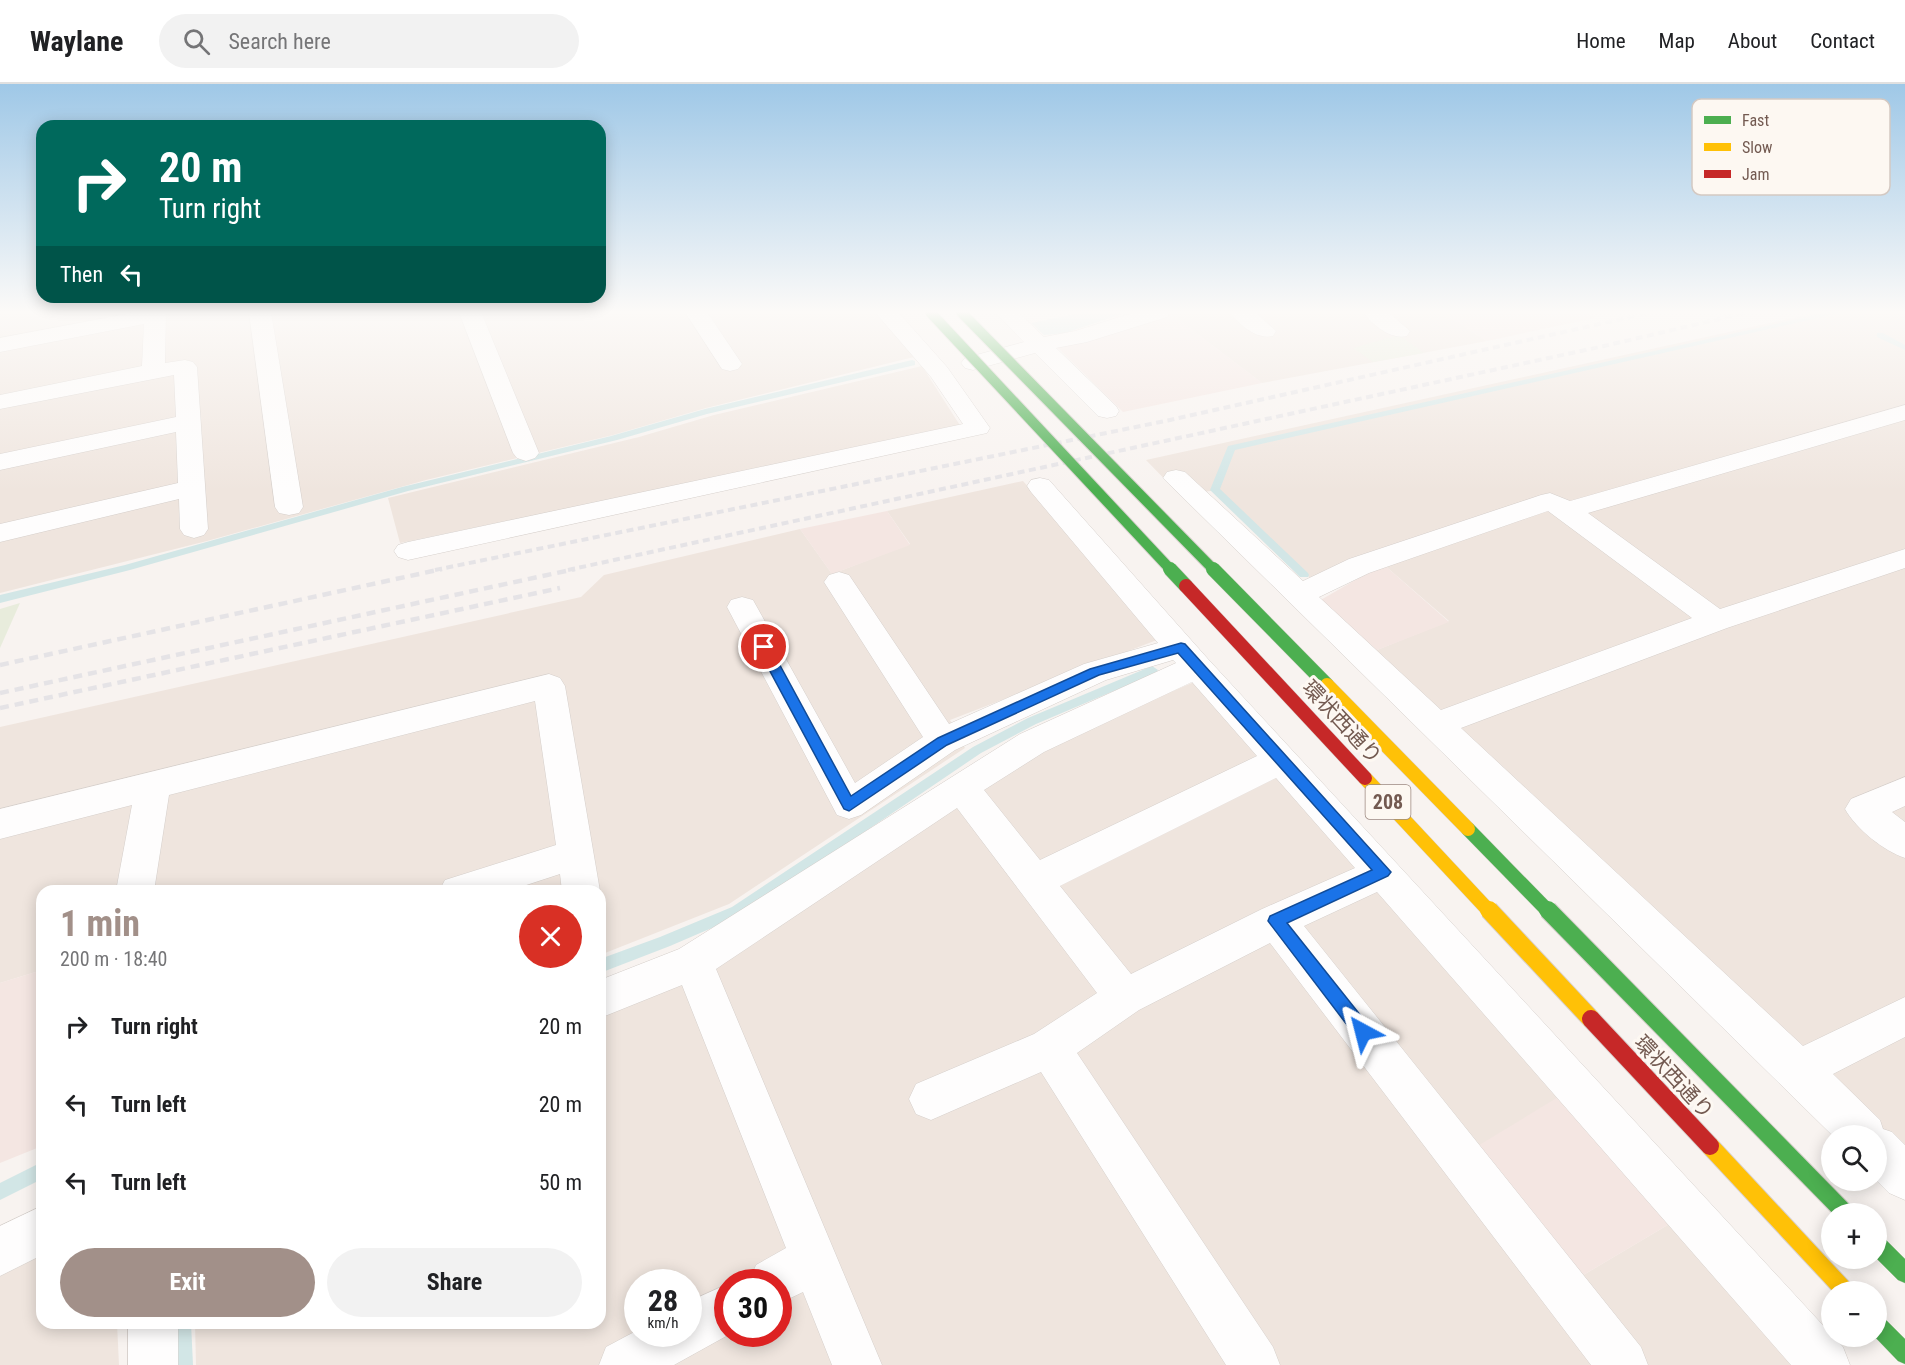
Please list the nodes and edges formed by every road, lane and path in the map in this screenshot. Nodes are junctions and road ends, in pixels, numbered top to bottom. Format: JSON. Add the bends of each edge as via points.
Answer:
{"nodes":[{"id":1,"x":149,"y":372,"type":"edge"},
{"id":2,"x":185,"y":372,"type":"edge"},
{"id":3,"x":269,"y":372,"type":"edge"},
{"id":4,"x":494,"y":372,"type":"edge"},
{"id":5,"x":939,"y":372,"type":"edge"},
{"id":6,"x":986,"y":372,"type":"edge"},
{"id":7,"x":1020,"y":372,"type":"edge"},
{"id":8,"x":1068,"y":372,"type":"edge"},
{"id":9,"x":0,"y":402,"type":"edge"},
{"id":10,"x":1107,"y":411,"type":"dead end"},
{"id":11,"x":1905,"y":412,"type":"edge"},
{"id":12,"x":187,"y":422,"type":"junction"},
{"id":13,"x":526,"y":453,"type":"dead end"},
{"id":14,"x":0,"y":462,"type":"edge"},
{"id":15,"x":1176,"y":478,"type":"dead end"},
{"id":16,"x":1040,"y":486,"type":"dead end"},
{"id":17,"x":191,"y":488,"type":"junction"},
{"id":18,"x":289,"y":507,"type":"dead end"},
{"id":19,"x":1567,"y":510,"type":"junction"},
{"id":20,"x":194,"y":529,"type":"dead end"},
{"id":21,"x":0,"y":533,"type":"edge"},
{"id":22,"x":408,"y":551,"type":"dead end"},
{"id":23,"x":1905,"y":558,"type":"edge"},
{"id":24,"x":839,"y":582,"type":"dead end"},
{"id":25,"x":1299,"y":596,"type":"junction"},
{"id":26,"x":742,"y":607,"type":"dead end"},
{"id":27,"x":1716,"y":621,"type":"junction"},
{"id":28,"x":1189,"y":657,"type":"junction"},
{"id":29,"x":1434,"y":725,"type":"junction"},
{"id":30,"x":943,"y":741,"type":"junction"},
{"id":31,"x":1281,"y":760,"type":"junction"},
{"id":32,"x":153,"y":785,"type":"junction"},
{"id":33,"x":962,"y":787,"type":"junction"},
{"id":34,"x":1905,"y":791,"type":"edge"},
{"id":35,"x":0,"y":824,"type":"edge"},
{"id":36,"x":1905,"y":843,"type":"edge"},
{"id":37,"x":575,"y":854,"type":"junction"},
{"id":38,"x":1383,"y":872,"type":"junction"},
{"id":39,"x":1036,"y":880,"type":"junction"},
{"id":40,"x":136,"y":885,"type":"edge"},
{"id":41,"x":477,"y":885,"type":"edge"},
{"id":42,"x":580,"y":885,"type":"edge"},
{"id":43,"x":1276,"y":921,"type":"junction"},
{"id":44,"x":693,"y":962,"type":"junction"},
{"id":45,"x":606,"y":997,"type":"edge"},
{"id":46,"x":1125,"y":997,"type":"junction"},
{"id":47,"x":1905,"y":1016,"type":"edge"},
{"id":48,"x":1049,"y":1048,"type":"junction"},
{"id":49,"x":1798,"y":1070,"type":"junction"},
{"id":50,"x":931,"y":1099,"type":"dead end"},
{"id":51,"x":1853,"y":1125,"type":"edge"},
{"id":52,"x":1887,"y":1159,"type":"edge"},
{"id":53,"x":1905,"y":1177,"type":"edge"},
{"id":54,"x":1835,"y":1203,"type":"edge"},
{"id":55,"x":36,"y":1232,"type":"edge"},
{"id":56,"x":0,"y":1252,"type":"edge"},
{"id":57,"x":1887,"y":1255,"type":"edge"},
{"id":58,"x":814,"y":1259,"type":"junction"},
{"id":59,"x":792,"y":1271,"type":"edge"},
{"id":60,"x":1905,"y":1273,"type":"edge"},
{"id":61,"x":1836,"y":1281,"type":"edge"},
{"id":62,"x":153,"y":1329,"type":"edge"},
{"id":63,"x":1887,"y":1335,"type":"edge"},
{"id":64,"x":657,"y":1347,"type":"edge"},
{"id":65,"x":1905,"y":1354,"type":"edge"},
{"id":66,"x":153,"y":1365,"type":"edge"},
{"id":67,"x":624,"y":1365,"type":"edge"},
{"id":68,"x":857,"y":1365,"type":"edge"},
{"id":69,"x":1255,"y":1365,"type":"edge"},
{"id":70,"x":1623,"y":1365,"type":"edge"},
{"id":71,"x":1825,"y":1365,"type":"edge"}],
"edges":[{"from":1,"to":9,"type":"street"},
{"from":2,"to":12,"type":"street"},
{"from":3,"to":18,"type":"street"},
{"from":4,"to":13,"type":"street"},
{"from":5,"to":22,"type":"street","via":[[978,428]]},
{"from":6,"to":61,"type":"highway","name":"環状西通り","number":"208","bridge":true},
{"from":7,"to":54,"type":"highway","name":"環状西通り","number":"208","bridge":true},
{"from":8,"to":10,"type":"street"},
{"from":11,"to":19,"type":"street"},
{"from":12,"to":14,"type":"street"},
{"from":12,"to":17,"type":"street"},
{"from":15,"to":25,"type":"street"},
{"from":16,"to":28,"type":"street"},
{"from":17,"to":20,"type":"street"},
{"from":17,"to":21,"type":"street"},
{"from":19,"to":25,"type":"street","via":[[1550,501],[1359,567]]},
{"from":19,"to":27,"type":"street"},
{"from":23,"to":27,"type":"street"},
{"from":24,"to":30,"type":"street"},
{"from":25,"to":29,"type":"street"},
{"from":26,"to":30,"type":"street","via":[[849,805]]},
{"from":27,"to":29,"type":"street"},
{"from":28,"to":30,"type":"street","via":[[1095,672]]},
{"from":28,"to":31,"type":"street"},
{"from":28,"to":33,"type":"street","via":[[1032,743]]},
{"from":29,"to":49,"type":"street"},
{"from":31,"to":38,"type":"street"},
{"from":31,"to":39,"type":"street"},
{"from":32,"to":35,"type":"street"},
{"from":32,"to":37,"type":"street","via":[[549,686]]},
{"from":32,"to":40,"type":"street"},
{"from":33,"to":39,"type":"street"},
{"from":33,"to":44,"type":"street"},
{"from":34,"to":36,"type":"street","via":[[1863,808]]},
{"from":37,"to":41,"type":"street"},
{"from":37,"to":42,"type":"street"},
{"from":38,"to":43,"type":"street"},
{"from":38,"to":71,"type":"street"},
{"from":39,"to":46,"type":"street"},
{"from":43,"to":46,"type":"street"},
{"from":43,"to":70,"type":"street"},
{"from":44,"to":45,"type":"street"},
{"from":44,"to":58,"type":"street"},
{"from":46,"to":48,"type":"street"},
{"from":47,"to":49,"type":"street"},
{"from":48,"to":50,"type":"street"},
{"from":48,"to":69,"type":"street"},
{"from":49,"to":51,"type":"street"},
{"from":52,"to":53,"type":"street"},
{"from":55,"to":56,"type":"street"},
{"from":57,"to":60,"type":"highway"},
{"from":58,"to":59,"type":"street"},
{"from":58,"to":68,"type":"street"},
{"from":62,"to":66,"type":"street"},
{"from":63,"to":65,"type":"highway"},
{"from":64,"to":67,"type":"street"}]}
